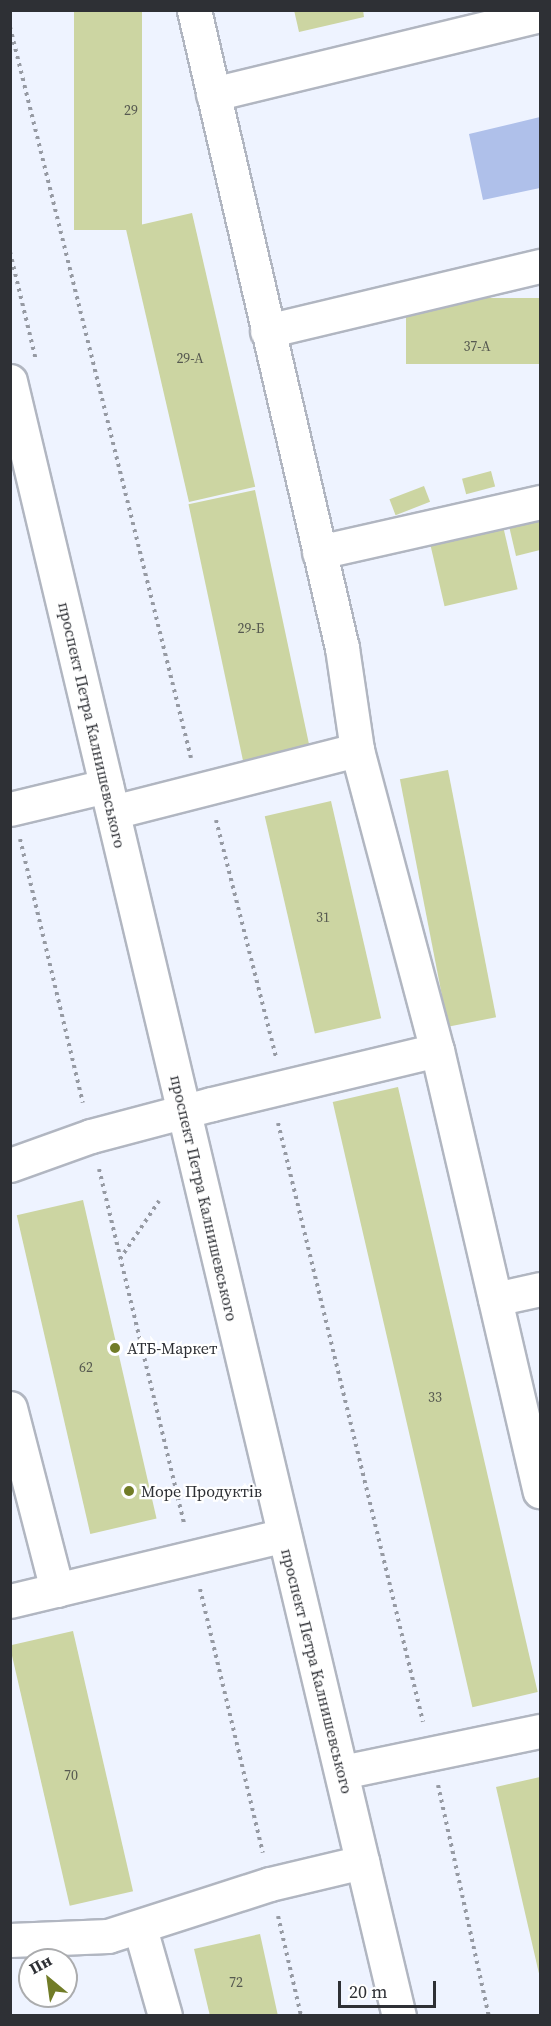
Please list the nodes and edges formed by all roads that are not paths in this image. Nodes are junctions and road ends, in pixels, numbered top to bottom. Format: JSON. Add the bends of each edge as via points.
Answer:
{"nodes":[{"id":1,"x":194,"y":10,"type":"edge"},
{"id":2,"x":540,"y":15,"type":"edge"},
{"id":3,"x":463,"y":22,"type":"edge"},
{"id":4,"x":213,"y":94,"type":"junction"},
{"id":5,"x":540,"y":266,"type":"edge"},
{"id":6,"x":267,"y":331,"type":"junction"},
{"id":7,"x":10,"y":381,"type":"edge"},
{"id":8,"x":540,"y":502,"type":"edge"},
{"id":9,"x":319,"y":552,"type":"junction"},
{"id":10,"x":357,"y":750,"type":"junction"},
{"id":11,"x":109,"y":799,"type":"junction"},
{"id":12,"x":11,"y":808,"type":"edge"},
{"id":13,"x":437,"y":1050,"type":"junction"},
{"id":14,"x":184,"y":1113,"type":"junction"},
{"id":15,"x":10,"y":1165,"type":"edge"},
{"id":16,"x":540,"y":1289,"type":"edge"},
{"id":17,"x":495,"y":1299,"type":"junction"},
{"id":18,"x":10,"y":1408,"type":"edge"},
{"id":19,"x":540,"y":1491,"type":"edge"},
{"id":20,"x":285,"y":1535,"type":"junction"},
{"id":21,"x":57,"y":1590,"type":"junction"},
{"id":22,"x":10,"y":1601,"type":"edge"},
{"id":23,"x":540,"y":1731,"type":"edge"},
{"id":24,"x":342,"y":1772,"type":"junction"},
{"id":25,"x":362,"y":1862,"type":"junction"},
{"id":26,"x":140,"y":1928,"type":"junction"},
{"id":27,"x":10,"y":1940,"type":"edge"},
{"id":28,"x":165,"y":2016,"type":"edge"},
{"id":29,"x":399,"y":2016,"type":"edge"}],
"edges":[{"from":1,"to":4,"type":"street"},
{"from":2,"to":3,"type":"street"},
{"from":3,"to":4,"type":"street"},
{"from":4,"to":6,"type":"street"},
{"from":5,"to":6,"type":"street"},
{"from":6,"to":9,"type":"street"},
{"from":7,"to":11,"type":"street","name":"проспект Петра Калнишевського"},
{"from":8,"to":9,"type":"street"},
{"from":9,"to":10,"type":"street","via":[[342,648]]},
{"from":10,"to":11,"type":"street","via":[[208,789]]},
{"from":10,"to":13,"type":"street"},
{"from":11,"to":12,"type":"street"},
{"from":11,"to":14,"type":"street","name":"проспект Петра Калнишевського"},
{"from":13,"to":14,"type":"street","via":[[279,1099]]},
{"from":13,"to":17,"type":"street"},
{"from":14,"to":15,"type":"street","via":[[91,1137]]},
{"from":14,"to":20,"type":"street","name":"проспект Петра Калнишевського"},
{"from":16,"to":17,"type":"street"},
{"from":17,"to":19,"type":"street"},
{"from":18,"to":21,"type":"street"},
{"from":20,"to":21,"type":"street"},
{"from":20,"to":24,"type":"street","name":"проспект Петра Калнишевського"},
{"from":21,"to":22,"type":"street"},
{"from":23,"to":24,"type":"street"},
{"from":24,"to":25,"type":"street","name":"проспект Петра Калнишевського"},
{"from":25,"to":26,"type":"street","via":[[270,1884]]},
{"from":25,"to":29,"type":"street","name":"проспект Петра Калнишевського"},
{"from":26,"to":27,"type":"street","via":[[108,1936]]},
{"from":26,"to":28,"type":"street"}]}
